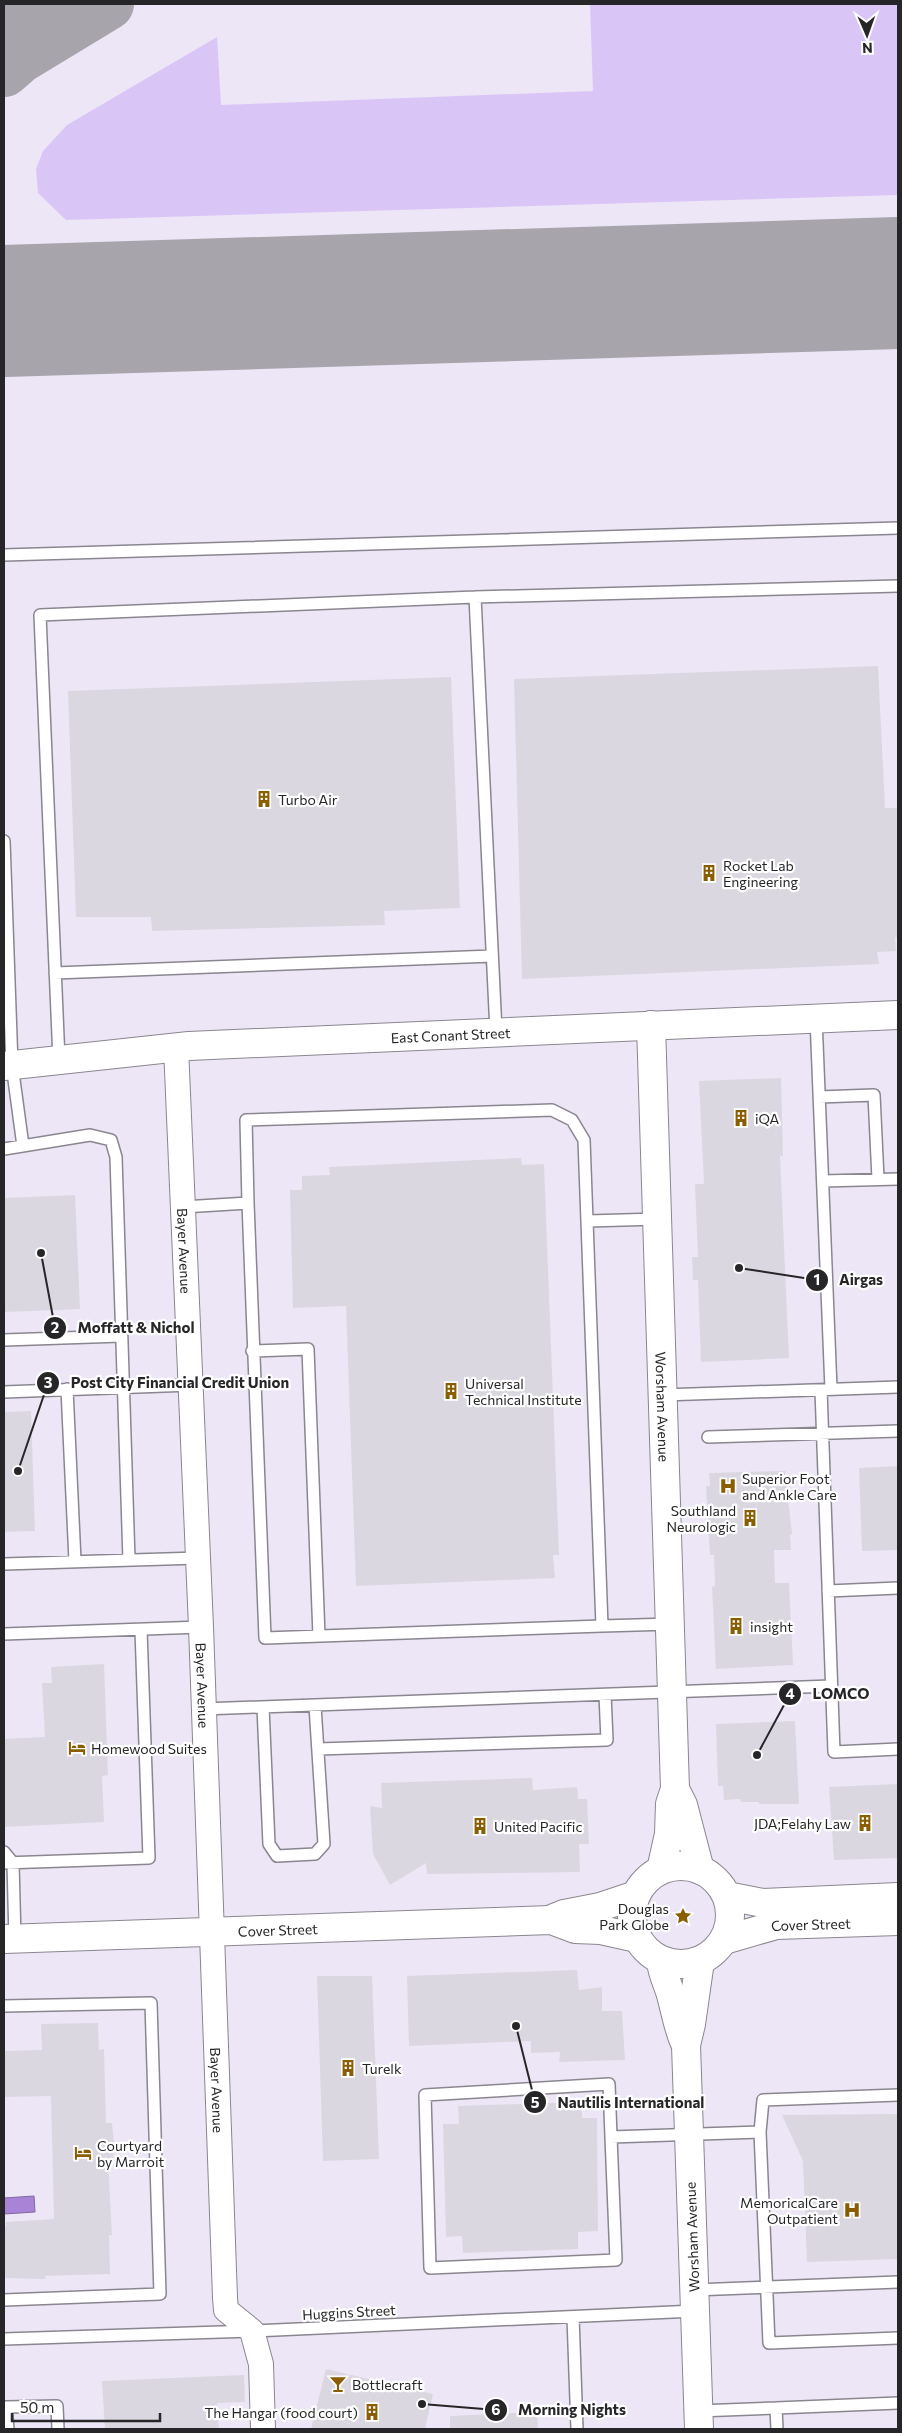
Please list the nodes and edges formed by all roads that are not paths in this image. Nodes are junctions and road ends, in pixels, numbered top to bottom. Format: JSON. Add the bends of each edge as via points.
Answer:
{"nodes":[{"id":1,"x":898,"y":528,"type":"edge"},
{"id":2,"x":4,"y":555,"type":"edge"},
{"id":3,"x":898,"y":586,"type":"edge"},
{"id":4,"x":475,"y":598,"type":"junction"},
{"id":5,"x":4,"y":841,"type":"edge"},
{"id":6,"x":492,"y":956,"type":"junction"},
{"id":7,"x":55,"y":973,"type":"junction"},
{"id":8,"x":898,"y":1015,"type":"edge"},
{"id":9,"x":816,"y":1017,"type":"junction"},
{"id":10,"x":651,"y":1025,"type":"junction"},
{"id":11,"x":496,"y":1031,"type":"junction"},
{"id":12,"x":176,"y":1047,"type":"junction"},
{"id":13,"x":59,"y":1060,"type":"junction"},
{"id":14,"x":8,"y":1065,"type":"edge"},
{"id":15,"x":820,"y":1097,"type":"junction"},
{"id":16,"x":23,"y":1146,"type":"junction"},
{"id":17,"x":4,"y":1149,"type":"edge"},
{"id":18,"x":878,"y":1179,"type":"junction"},
{"id":19,"x":898,"y":1179,"type":"edge"},
{"id":20,"x":823,"y":1181,"type":"junction"},
{"id":21,"x":248,"y":1203,"type":"junction"},
{"id":22,"x":183,"y":1207,"type":"junction"},
{"id":23,"x":658,"y":1219,"type":"junction"},
{"id":24,"x":588,"y":1221,"type":"junction"},
{"id":25,"x":121,"y":1336,"type":"junction"},
{"id":26,"x":4,"y":1340,"type":"edge"},
{"id":27,"x":252,"y":1351,"type":"junction"},
{"id":28,"x":191,"y":1385,"type":"junction"},
{"id":29,"x":898,"y":1387,"type":"edge"},
{"id":30,"x":122,"y":1388,"type":"junction"},
{"id":31,"x":67,"y":1389,"type":"junction"},
{"id":32,"x":826,"y":1389,"type":"junction"},
{"id":33,"x":4,"y":1392,"type":"edge"},
{"id":34,"x":663,"y":1395,"type":"junction"},
{"id":35,"x":898,"y":1431,"type":"edge"},
{"id":36,"x":822,"y":1434,"type":"junction"},
{"id":37,"x":708,"y":1438,"type":"dead end"},
{"id":38,"x":198,"y":1558,"type":"junction"},
{"id":39,"x":129,"y":1560,"type":"junction"},
{"id":40,"x":75,"y":1562,"type":"junction"},
{"id":41,"x":4,"y":1564,"type":"edge"},
{"id":42,"x":898,"y":1588,"type":"edge"},
{"id":43,"x":828,"y":1591,"type":"junction"},
{"id":44,"x":671,"y":1624,"type":"junction"},
{"id":45,"x":602,"y":1626,"type":"junction"},
{"id":46,"x":201,"y":1627,"type":"junction"},
{"id":47,"x":140,"y":1630,"type":"junction"},
{"id":48,"x":4,"y":1634,"type":"edge"},
{"id":49,"x":320,"y":1636,"type":"junction"},
{"id":50,"x":831,"y":1686,"type":"junction"},
{"id":51,"x":673,"y":1692,"type":"junction"},
{"id":52,"x":605,"y":1695,"type":"junction"},
{"id":53,"x":315,"y":1706,"type":"junction"},
{"id":54,"x":263,"y":1707,"type":"junction"},
{"id":55,"x":203,"y":1710,"type":"junction"},
{"id":56,"x":318,"y":1749,"type":"junction"},
{"id":57,"x":898,"y":1749,"type":"edge"},
{"id":58,"x":675,"y":1789,"type":"junction"},
{"id":59,"x":4,"y":1852,"type":"edge"},
{"id":60,"x":8,"y":1863,"type":"edge"},
{"id":61,"x":661,"y":1870,"type":"junction"},
{"id":62,"x":700,"y":1870,"type":"junction"},
{"id":63,"x":636,"y":1895,"type":"junction"},
{"id":64,"x":727,"y":1896,"type":"junction"},
{"id":65,"x":898,"y":1897,"type":"edge"},
{"id":66,"x":552,"y":1920,"type":"junction"},
{"id":67,"x":898,"y":1920,"type":"edge"},
{"id":68,"x":210,"y":1934,"type":"junction"},
{"id":69,"x":637,"y":1938,"type":"junction"},
{"id":70,"x":9,"y":1939,"type":"edge"},
{"id":71,"x":724,"y":1940,"type":"junction"},
{"id":72,"x":661,"y":1960,"type":"junction"},
{"id":73,"x":700,"y":1961,"type":"junction"},
{"id":74,"x":4,"y":2006,"type":"edge"},
{"id":75,"x":686,"y":2044,"type":"junction"},
{"id":76,"x":898,"y":2095,"type":"edge"},
{"id":77,"x":760,"y":2132,"type":"junction"},
{"id":78,"x":688,"y":2134,"type":"junction"},
{"id":79,"x":610,"y":2137,"type":"junction"},
{"id":80,"x":898,"y":2282,"type":"edge"},
{"id":81,"x":766,"y":2288,"type":"junction"},
{"id":82,"x":4,"y":2300,"type":"edge"},
{"id":83,"x":694,"y":2300,"type":"junction"},
{"id":84,"x":573,"y":2317,"type":"junction"},
{"id":85,"x":252,"y":2331,"type":"junction"},
{"id":86,"x":898,"y":2338,"type":"edge"},
{"id":87,"x":4,"y":2339,"type":"edge"},
{"id":88,"x":898,"y":2403,"type":"edge"},
{"id":89,"x":776,"y":2408,"type":"junction"},
{"id":90,"x":698,"y":2420,"type":"edge"},
{"id":91,"x":8,"y":2429,"type":"edge"},
{"id":92,"x":58,"y":2429,"type":"edge"},
{"id":93,"x":263,"y":2429,"type":"edge"},
{"id":94,"x":577,"y":2429,"type":"edge"},
{"id":95,"x":777,"y":2429,"type":"edge"}],
"edges":[{"from":1,"to":2,"type":"lane"},
{"from":3,"to":4,"type":"lane"},
{"from":4,"to":6,"type":"lane"},
{"from":4,"to":7,"type":"lane","via":[[40,615]]},
{"from":5,"to":14,"type":"lane"},
{"from":6,"to":7,"type":"lane"},
{"from":6,"to":11,"type":"lane"},
{"from":7,"to":13,"type":"lane"},
{"from":8,"to":9,"type":"street","name":"East Conant Street"},
{"from":9,"to":10,"type":"street","name":"East Conant Street"},
{"from":9,"to":15,"type":"lane"},
{"from":10,"to":11,"type":"street","name":"East Conant Street"},
{"from":10,"to":23,"type":"street","name":"Worsham Avenue"},
{"from":11,"to":12,"type":"street","name":"East Conant Street"},
{"from":12,"to":13,"type":"street","name":"East Conant Street"},
{"from":12,"to":22,"type":"street","name":"Bayer Avenue"},
{"from":13,"to":14,"type":"street","name":"East Conant Street"},
{"from":14,"to":16,"type":"lane"},
{"from":15,"to":18,"type":"lane","via":[[874,1096]]},
{"from":15,"to":20,"type":"lane"},
{"from":16,"to":17,"type":"lane"},
{"from":16,"to":25,"type":"lane","via":[[90,1135],[111,1140],[116,1157]]},
{"from":18,"to":19,"type":"lane"},
{"from":18,"to":20,"type":"lane"},
{"from":20,"to":32,"type":"lane"},
{"from":21,"to":22,"type":"lane"},
{"from":21,"to":24,"type":"lane","via":[[246,1120],[552,1110],[572,1120],[584,1140]]},
{"from":21,"to":27,"type":"lane"},
{"from":22,"to":28,"type":"street","name":"Bayer Avenue"},
{"from":23,"to":24,"type":"lane"},
{"from":23,"to":34,"type":"street","name":"Worsham Avenue"},
{"from":24,"to":45,"type":"lane"},
{"from":25,"to":26,"type":"lane"},
{"from":25,"to":30,"type":"lane"},
{"from":27,"to":49,"type":"lane","via":[[265,1638]]},
{"from":27,"to":49,"type":"lane","via":[[308,1349]]},
{"from":28,"to":30,"type":"lane"},
{"from":28,"to":38,"type":"street","name":"Bayer Avenue"},
{"from":29,"to":32,"type":"lane"},
{"from":30,"to":31,"type":"lane"},
{"from":30,"to":39,"type":"lane"},
{"from":31,"to":33,"type":"lane"},
{"from":31,"to":40,"type":"lane"},
{"from":32,"to":34,"type":"lane"},
{"from":32,"to":36,"type":"lane"},
{"from":34,"to":44,"type":"street","name":"Worsham Avenue"},
{"from":35,"to":36,"type":"lane"},
{"from":36,"to":37,"type":"lane"},
{"from":36,"to":43,"type":"lane"},
{"from":38,"to":39,"type":"lane"},
{"from":38,"to":46,"type":"street","name":"Bayer Avenue"},
{"from":39,"to":40,"type":"lane"},
{"from":40,"to":41,"type":"lane"},
{"from":42,"to":43,"type":"lane"},
{"from":43,"to":50,"type":"lane"},
{"from":44,"to":45,"type":"lane"},
{"from":44,"to":51,"type":"street","name":"Worsham Avenue"},
{"from":45,"to":49,"type":"lane"},
{"from":46,"to":47,"type":"lane"},
{"from":46,"to":55,"type":"street","name":"Bayer Avenue"},
{"from":47,"to":48,"type":"lane"},
{"from":47,"to":60,"type":"lane","via":[[149,1858]]},
{"from":50,"to":51,"type":"lane"},
{"from":50,"to":57,"type":"lane","via":[[834,1752]]},
{"from":51,"to":52,"type":"lane"},
{"from":51,"to":58,"type":"street","name":"Worsham Avenue"},
{"from":52,"to":53,"type":"lane"},
{"from":52,"to":56,"type":"lane","via":[[606,1740]]},
{"from":53,"to":54,"type":"lane"},
{"from":53,"to":56,"type":"lane"},
{"from":54,"to":55,"type":"lane"},
{"from":54,"to":56,"type":"lane","via":[[269,1844],[277,1856],[315,1854],[324,1844]]},
{"from":55,"to":68,"type":"street","name":"Bayer Avenue"},
{"from":58,"to":61,"type":"street","name":"Worsham Avenue"},
{"from":58,"to":62,"type":"street","name":"Worsham Avenue","via":[[683,1805]]},
{"from":59,"to":60,"type":"lane"},
{"from":60,"to":70,"type":"lane"},
{"from":61,"to":62,"type":"street","via":[[674,1867]]},
{"from":61,"to":63,"type":"street","via":[[651,1876]]},
{"from":62,"to":64,"type":"street","via":[[711,1876]]},
{"from":63,"to":66,"type":"street","name":"Cover Street"},
{"from":63,"to":69,"type":"street","via":[[632,1924]]},
{"from":64,"to":65,"type":"street","name":"Cover Street","via":[[763,1903]]},
{"from":64,"to":71,"type":"street","via":[[730,1926]]},
{"from":66,"to":68,"type":"street","name":"Cover Street"},
{"from":66,"to":69,"type":"street","name":"Cover Street","via":[[575,1929],[601,1930]]},
{"from":67,"to":71,"type":"street","name":"Cover Street","via":[[776,1926]]},
{"from":68,"to":70,"type":"street","name":"Cover Street"},
{"from":68,"to":85,"type":"street","name":"Bayer Avenue","via":[[226,2310]]},
{"from":69,"to":72,"type":"street","via":[[651,1955]]},
{"from":71,"to":73,"type":"street","via":[[710,1956]]},
{"from":72,"to":73,"type":"street","via":[[674,1964]]},
{"from":72,"to":75,"type":"street","name":"Worsham Avenue","via":[[677,2025]]},
{"from":73,"to":75,"type":"street","name":"Worsham Avenue"},
{"from":74,"to":82,"type":"lane","via":[[151,2003],[160,2294]]},
{"from":75,"to":78,"type":"street","name":"Worsham Avenue"},
{"from":76,"to":77,"type":"lane","via":[[763,2100]]},
{"from":77,"to":78,"type":"lane"},
{"from":77,"to":81,"type":"lane"},
{"from":78,"to":79,"type":"lane"},
{"from":78,"to":83,"type":"street","name":"Worsham Avenue"},
{"from":79,"to":79,"type":"lane","via":[[609,2084],[426,2095],[430,2268],[616,2260]]},
{"from":80,"to":81,"type":"lane","name":"Huggins Street"},
{"from":81,"to":83,"type":"lane","name":"Huggins Street"},
{"from":81,"to":86,"type":"lane","via":[[769,2343]]},
{"from":83,"to":84,"type":"lane","name":"Huggins Street"},
{"from":83,"to":90,"type":"street","name":"Worsham Avenue"},
{"from":84,"to":85,"type":"lane","name":"Huggins Street"},
{"from":84,"to":94,"type":"lane"},
{"from":85,"to":87,"type":"lane","name":"Huggins Street"},
{"from":85,"to":93,"type":"street","via":[[261,2364]]},
{"from":88,"to":89,"type":"lane"},
{"from":89,"to":90,"type":"lane"},
{"from":89,"to":95,"type":"lane"},
{"from":91,"to":92,"type":"lane","via":[[6,2407],[57,2406]]}]}
